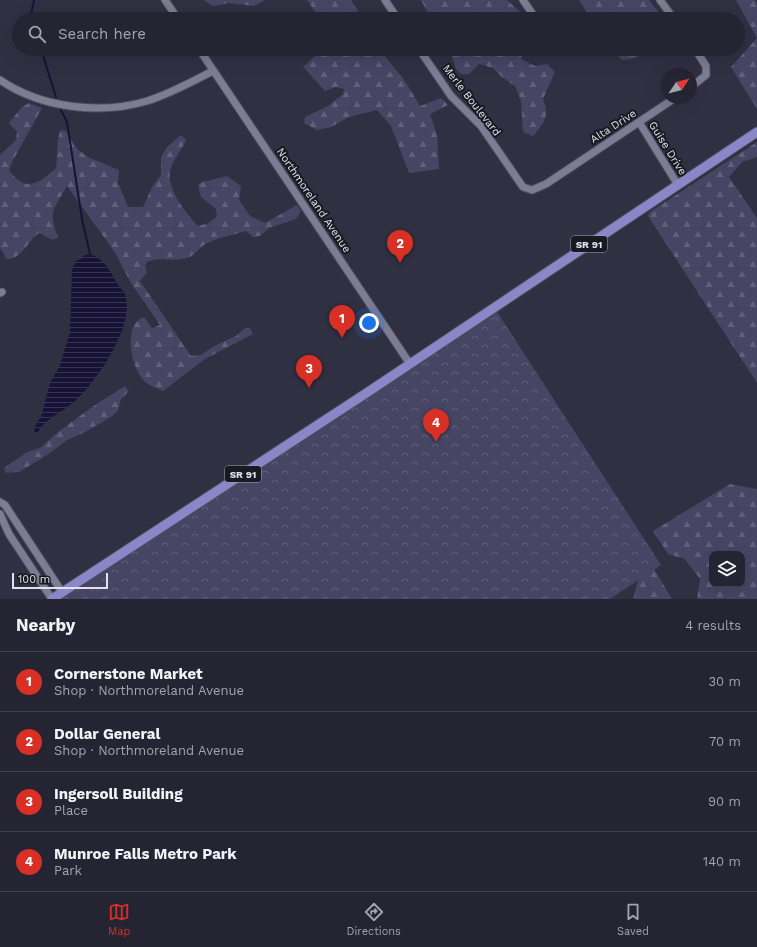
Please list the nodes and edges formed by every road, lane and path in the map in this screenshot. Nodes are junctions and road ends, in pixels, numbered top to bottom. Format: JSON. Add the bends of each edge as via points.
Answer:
{"nodes":[{"id":1,"x":165,"y":0,"type":"edge"},
{"id":2,"x":385,"y":0,"type":"edge"},
{"id":3,"x":523,"y":0,"type":"edge"},
{"id":4,"x":660,"y":0,"type":"edge"},
{"id":5,"x":173,"y":12,"type":"edge"},
{"id":6,"x":393,"y":12,"type":"edge"},
{"id":7,"x":531,"y":12,"type":"edge"},
{"id":8,"x":669,"y":12,"type":"edge"},
{"id":9,"x":204,"y":56,"type":"edge"},
{"id":10,"x":424,"y":56,"type":"edge"},
{"id":11,"x":700,"y":56,"type":"edge"},
{"id":12,"x":213,"y":70,"type":"junction"},
{"id":13,"x":0,"y":80,"type":"edge"},
{"id":14,"x":697,"y":82,"type":"edge"},
{"id":15,"x":666,"y":104,"type":"edge"},
{"id":16,"x":639,"y":122,"type":"junction"},
{"id":17,"x":757,"y":132,"type":"edge"},
{"id":18,"x":563,"y":173,"type":"joint"},
{"id":19,"x":678,"y":185,"type":"junction"},
{"id":20,"x":410,"y":364,"type":"junction"},
{"id":21,"x":0,"y":502,"type":"edge"},
{"id":22,"x":0,"y":514,"type":"edge"},
{"id":23,"x":62,"y":592,"type":"junction"},
{"id":24,"x":52,"y":599,"type":"edge"}],
"edges":[{"from":1,"to":5,"type":"street"},
{"from":2,"to":6,"type":"street"},
{"from":3,"to":7,"type":"street"},
{"from":4,"to":8,"type":"street"},
{"from":9,"to":12,"type":"street","name":"Northmoreland Avenue"},
{"from":10,"to":18,"type":"street","name":"Merle Boulevard","via":[[451,96],[481,126],[523,187],[537,189]]},
{"from":11,"to":14,"type":"street","via":[[706,66],[706,75]]},
{"from":12,"to":13,"type":"street","via":[[163,96],[138,104],[109,108],[77,107],[46,101],[16,90]]},
{"from":12,"to":20,"type":"street","name":"Northmoreland Avenue"},
{"from":15,"to":16,"type":"street","name":"Alta Drive"},
{"from":16,"to":18,"type":"street","name":"Alta Drive"},
{"from":16,"to":19,"type":"street","name":"Guise Drive"},
{"from":17,"to":19,"type":"main road","number":"SR 91"},
{"from":19,"to":20,"type":"main road","number":"SR 91"},
{"from":20,"to":23,"type":"main road","number":"SR 91"},
{"from":21,"to":23,"type":"street"},
{"from":22,"to":24,"type":"street","via":[[9,534]]},
{"from":23,"to":24,"type":"main road","number":"SR 91"}]}
